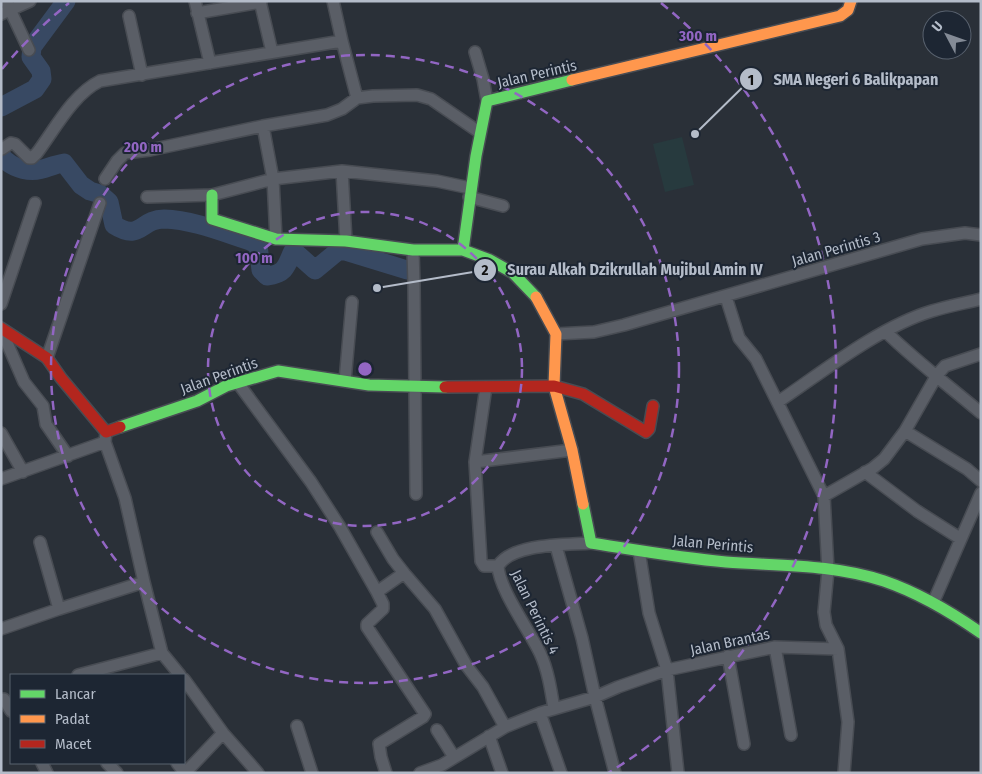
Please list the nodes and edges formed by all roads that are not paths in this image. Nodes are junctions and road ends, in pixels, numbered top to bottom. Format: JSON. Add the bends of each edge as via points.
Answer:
{"nodes":[{"id":1,"x":30,"y":1,"type":"edge"},
{"id":2,"x":195,"y":1,"type":"edge"},
{"id":3,"x":333,"y":1,"type":"edge"},
{"id":4,"x":851,"y":1,"type":"edge"},
{"id":5,"x":261,"y":2,"type":"edge"},
{"id":6,"x":6,"y":9,"type":"edge"},
{"id":7,"x":198,"y":13,"type":"junction"},
{"id":8,"x":129,"y":16,"type":"dead end"},
{"id":9,"x":342,"y":41,"type":"junction"},
{"id":10,"x":29,"y":50,"type":"dead end"},
{"id":11,"x":272,"y":52,"type":"junction"},
{"id":12,"x":475,"y":52,"type":"dead end"},
{"id":13,"x":210,"y":63,"type":"junction"},
{"id":14,"x":142,"y":75,"type":"junction"},
{"id":15,"x":357,"y":98,"type":"junction"},
{"id":16,"x":487,"y":101,"type":"junction"},
{"id":17,"x":263,"y":126,"type":"junction"},
{"id":18,"x":480,"y":132,"type":"junction"},
{"id":19,"x":2,"y":149,"type":"edge"},
{"id":20,"x":342,"y":171,"type":"junction"},
{"id":21,"x":106,"y":179,"type":"dead end"},
{"id":22,"x":273,"y":179,"type":"junction"},
{"id":23,"x":470,"y":192,"type":"junction"},
{"id":24,"x":212,"y":195,"type":"junction"},
{"id":25,"x":147,"y":197,"type":"dead end"},
{"id":26,"x":35,"y":203,"type":"dead end"},
{"id":27,"x":100,"y":203,"type":"dead end"},
{"id":28,"x":503,"y":206,"type":"dead end"},
{"id":29,"x":981,"y":235,"type":"edge"},
{"id":30,"x":276,"y":239,"type":"junction"},
{"id":31,"x":346,"y":241,"type":"junction"},
{"id":32,"x":413,"y":250,"type":"junction"},
{"id":33,"x":463,"y":250,"type":"junction"},
{"id":34,"x":726,"y":296,"type":"junction"},
{"id":35,"x":981,"y":299,"type":"edge"},
{"id":36,"x":352,"y":302,"type":"dead end"},
{"id":37,"x":1,"y":304,"type":"edge"},
{"id":38,"x":1,"y":328,"type":"edge"},
{"id":39,"x":886,"y":332,"type":"junction"},
{"id":40,"x":556,"y":334,"type":"junction"},
{"id":41,"x":981,"y":354,"type":"edge"},
{"id":42,"x":47,"y":358,"type":"junction"},
{"id":43,"x":937,"y":375,"type":"junction"},
{"id":44,"x":345,"y":381,"type":"junction"},
{"id":45,"x":238,"y":383,"type":"junction"},
{"id":46,"x":554,"y":386,"type":"junction"},
{"id":47,"x":414,"y":387,"type":"junction"},
{"id":48,"x":486,"y":387,"type":"junction"},
{"id":49,"x":778,"y":402,"type":"junction"},
{"id":50,"x":653,"y":406,"type":"dead end"},
{"id":51,"x":981,"y":413,"type":"edge"},
{"id":52,"x":905,"y":431,"type":"junction"},
{"id":53,"x":1,"y":433,"type":"edge"},
{"id":54,"x":105,"y":437,"type":"junction"},
{"id":55,"x":572,"y":450,"type":"junction"},
{"id":56,"x":68,"y":456,"type":"junction"},
{"id":57,"x":475,"y":462,"type":"junction"},
{"id":58,"x":23,"y":472,"type":"junction"},
{"id":59,"x":865,"y":472,"type":"junction"},
{"id":60,"x":1,"y":479,"type":"edge"},
{"id":61,"x":981,"y":481,"type":"edge"},
{"id":62,"x":981,"y":493,"type":"edge"},
{"id":63,"x":416,"y":494,"type":"dead end"},
{"id":64,"x":824,"y":496,"type":"junction"},
{"id":65,"x":377,"y":532,"type":"dead end"},
{"id":66,"x":961,"y":539,"type":"junction"},
{"id":67,"x":40,"y":542,"type":"dead end"},
{"id":68,"x":591,"y":543,"type":"junction"},
{"id":69,"x":556,"y":546,"type":"junction"},
{"id":70,"x":639,"y":551,"type":"junction"},
{"id":71,"x":498,"y":566,"type":"junction"},
{"id":72,"x":828,"y":570,"type":"junction"},
{"id":73,"x":404,"y":573,"type":"junction"},
{"id":74,"x":144,"y":582,"type":"junction"},
{"id":75,"x":378,"y":592,"type":"junction"},
{"id":76,"x":933,"y":603,"type":"junction"},
{"id":77,"x":59,"y":609,"type":"junction"},
{"id":78,"x":1,"y":629,"type":"edge"},
{"id":79,"x":981,"y":633,"type":"edge"},
{"id":80,"x":775,"y":647,"type":"junction"},
{"id":81,"x":838,"y":649,"type":"junction"},
{"id":82,"x":162,"y":653,"type":"junction"},
{"id":83,"x":728,"y":656,"type":"junction"},
{"id":84,"x":667,"y":670,"type":"junction"},
{"id":85,"x":99,"y":673,"type":"edge"},
{"id":86,"x":179,"y":674,"type":"edge"},
{"id":87,"x":185,"y":680,"type":"edge"},
{"id":88,"x":595,"y":697,"type":"junction"},
{"id":89,"x":554,"y":709,"type":"junction"},
{"id":90,"x":540,"y":713,"type":"junction"},
{"id":91,"x":297,"y":726,"type":"dead end"},
{"id":92,"x":505,"y":727,"type":"junction"},
{"id":93,"x":437,"y":730,"type":"dead end"},
{"id":94,"x":223,"y":733,"type":"junction"},
{"id":95,"x":791,"y":734,"type":"dead end"},
{"id":96,"x":488,"y":736,"type":"junction"},
{"id":97,"x":744,"y":744,"type":"dead end"},
{"id":98,"x":108,"y":764,"type":"edge"},
{"id":99,"x":450,"y":764,"type":"edge"},
{"id":100,"x":117,"y":773,"type":"edge"},
{"id":101,"x":185,"y":773,"type":"edge"},
{"id":102,"x":258,"y":773,"type":"edge"},
{"id":103,"x":312,"y":773,"type":"edge"},
{"id":104,"x":386,"y":773,"type":"edge"},
{"id":105,"x":420,"y":773,"type":"edge"},
{"id":106,"x":502,"y":773,"type":"edge"},
{"id":107,"x":561,"y":773,"type":"edge"},
{"id":108,"x":615,"y":773,"type":"edge"},
{"id":109,"x":678,"y":773,"type":"edge"},
{"id":110,"x":844,"y":773,"type":"edge"}],
"edges":[{"from":1,"to":6,"type":"street"},
{"from":2,"to":7,"type":"street"},
{"from":3,"to":9,"type":"street"},
{"from":4,"to":16,"type":"street","name":"Jalan Perintis","via":[[848,10],[840,16]]},
{"from":5,"to":7,"type":"street"},
{"from":5,"to":11,"type":"street"},
{"from":6,"to":10,"type":"street"},
{"from":7,"to":13,"type":"street"},
{"from":8,"to":14,"type":"street"},
{"from":9,"to":11,"type":"street"},
{"from":9,"to":15,"type":"street"},
{"from":11,"to":13,"type":"street"},
{"from":12,"to":16,"type":"street"},
{"from":13,"to":14,"type":"street"},
{"from":14,"to":19,"type":"street","via":[[100,81],[88,87],[32,158],[15,144],[8,144]]},
{"from":15,"to":17,"type":"street","via":[[342,109],[327,114]]},
{"from":15,"to":18,"type":"street","via":[[418,95],[431,99]]},
{"from":16,"to":18,"type":"street","name":"Jalan Perintis"},
{"from":17,"to":21,"type":"street","via":[[126,153]]},
{"from":17,"to":22,"type":"street"},
{"from":18,"to":23,"type":"street","name":"Jalan Perintis"},
{"from":20,"to":22,"type":"street"},
{"from":20,"to":23,"type":"street","via":[[437,181]]},
{"from":20,"to":31,"type":"street"},
{"from":22,"to":24,"type":"street"},
{"from":22,"to":30,"type":"street"},
{"from":23,"to":28,"type":"street"},
{"from":23,"to":33,"type":"street","name":"Jalan Perintis"},
{"from":24,"to":25,"type":"street"},
{"from":24,"to":30,"type":"street","via":[[212,219]]},
{"from":26,"to":37,"type":"street"},
{"from":27,"to":42,"type":"street"},
{"from":29,"to":34,"type":"street","name":"Jalan Perintis 3","via":[[966,233],[922,239]]},
{"from":30,"to":31,"type":"street"},
{"from":31,"to":32,"type":"street"},
{"from":32,"to":33,"type":"street"},
{"from":32,"to":47,"type":"street"},
{"from":33,"to":40,"type":"street","via":[[513,273],[537,298]]},
{"from":34,"to":40,"type":"street","name":"Jalan Perintis 3","via":[[594,332]]},
{"from":34,"to":49,"type":"street","via":[[739,338],[756,359]]},
{"from":35,"to":39,"type":"street","via":[[932,311]]},
{"from":36,"to":44,"type":"street"},
{"from":38,"to":42,"type":"street"},
{"from":38,"to":56,"type":"street","via":[[24,382],[43,406],[46,424]]},
{"from":39,"to":43,"type":"street"},
{"from":39,"to":49,"type":"street","via":[[841,358]]},
{"from":40,"to":46,"type":"street"},
{"from":41,"to":43,"type":"street","via":[[945,366]]},
{"from":42,"to":54,"type":"street"},
{"from":43,"to":51,"type":"street"},
{"from":43,"to":52,"type":"street"},
{"from":44,"to":45,"type":"street","name":"Jalan Perintis","via":[[278,371]]},
{"from":44,"to":47,"type":"street","name":"Jalan Perintis"},
{"from":45,"to":54,"type":"street","name":"Jalan Perintis"},
{"from":45,"to":75,"type":"street","via":[[311,482]]},
{"from":46,"to":48,"type":"street","name":"Jalan Perintis"},
{"from":46,"to":50,"type":"street","name":"Jalan Perintis","via":[[583,394],[646,432],[650,429]]},
{"from":46,"to":55,"type":"street"},
{"from":47,"to":48,"type":"street","name":"Jalan Perintis"},
{"from":47,"to":63,"type":"street"},
{"from":48,"to":57,"type":"street"},
{"from":49,"to":64,"type":"street"},
{"from":52,"to":59,"type":"street","via":[[884,459]]},
{"from":52,"to":61,"type":"street"},
{"from":53,"to":58,"type":"street"},
{"from":54,"to":56,"type":"street"},
{"from":54,"to":74,"type":"street","via":[[125,498]]},
{"from":55,"to":57,"type":"street"},
{"from":55,"to":68,"type":"street"},
{"from":56,"to":58,"type":"street"},
{"from":57,"to":71,"type":"street","via":[[481,561],[484,566]]},
{"from":58,"to":60,"type":"street"},
{"from":59,"to":64,"type":"street"},
{"from":59,"to":66,"type":"street"},
{"from":62,"to":66,"type":"street"},
{"from":64,"to":72,"type":"street"},
{"from":65,"to":73,"type":"street"},
{"from":66,"to":76,"type":"street"},
{"from":67,"to":77,"type":"street"},
{"from":68,"to":69,"type":"street","name":"Jalan Perintis 4"},
{"from":68,"to":70,"type":"street","name":"Jalan Perintis"},
{"from":69,"to":71,"type":"street","name":"Jalan Perintis 4","via":[[520,551],[506,557]]},
{"from":69,"to":88,"type":"street"},
{"from":70,"to":72,"type":"street","name":"Jalan Perintis"},
{"from":70,"to":84,"type":"street","via":[[649,613]]},
{"from":71,"to":89,"type":"street","name":"Jalan Perintis 4","via":[[498,574],[518,615],[541,654]]},
{"from":72,"to":76,"type":"street","name":"Jalan Perintis","via":[[884,581]]},
{"from":72,"to":81,"type":"street","via":[[824,612],[826,625]]},
{"from":73,"to":75,"type":"street"},
{"from":73,"to":92,"type":"street","via":[[435,609]]},
{"from":74,"to":77,"type":"street"},
{"from":74,"to":82,"type":"street"},
{"from":75,"to":104,"type":"street","via":[[383,609],[367,627],[426,714],[378,744]]},
{"from":76,"to":79,"type":"street","name":"Jalan Perintis"},
{"from":77,"to":78,"type":"street"},
{"from":80,"to":81,"type":"street","name":"Jalan Brantas"},
{"from":80,"to":83,"type":"street","name":"Jalan Brantas"},
{"from":80,"to":95,"type":"street"},
{"from":81,"to":110,"type":"street","via":[[848,722]]},
{"from":82,"to":85,"type":"street"},
{"from":82,"to":86,"type":"street"},
{"from":83,"to":84,"type":"street","name":"Jalan Brantas"},
{"from":83,"to":97,"type":"street"},
{"from":84,"to":88,"type":"street","name":"Jalan Brantas"},
{"from":84,"to":109,"type":"street"},
{"from":87,"to":94,"type":"street"},
{"from":88,"to":89,"type":"street","name":"Jalan Brantas"},
{"from":88,"to":108,"type":"street"},
{"from":89,"to":90,"type":"street","name":"Jalan Brantas"},
{"from":90,"to":92,"type":"street","name":"Jalan Brantas"},
{"from":90,"to":107,"type":"street"},
{"from":91,"to":103,"type":"street"},
{"from":92,"to":96,"type":"street","name":"Jalan Brantas"},
{"from":93,"to":99,"type":"street"},
{"from":94,"to":101,"type":"street"},
{"from":94,"to":102,"type":"street"},
{"from":96,"to":99,"type":"street","name":"Jalan Brantas"},
{"from":96,"to":106,"type":"street"},
{"from":98,"to":100,"type":"street"},
{"from":99,"to":105,"type":"street","name":"Jalan Brantas"}]}
